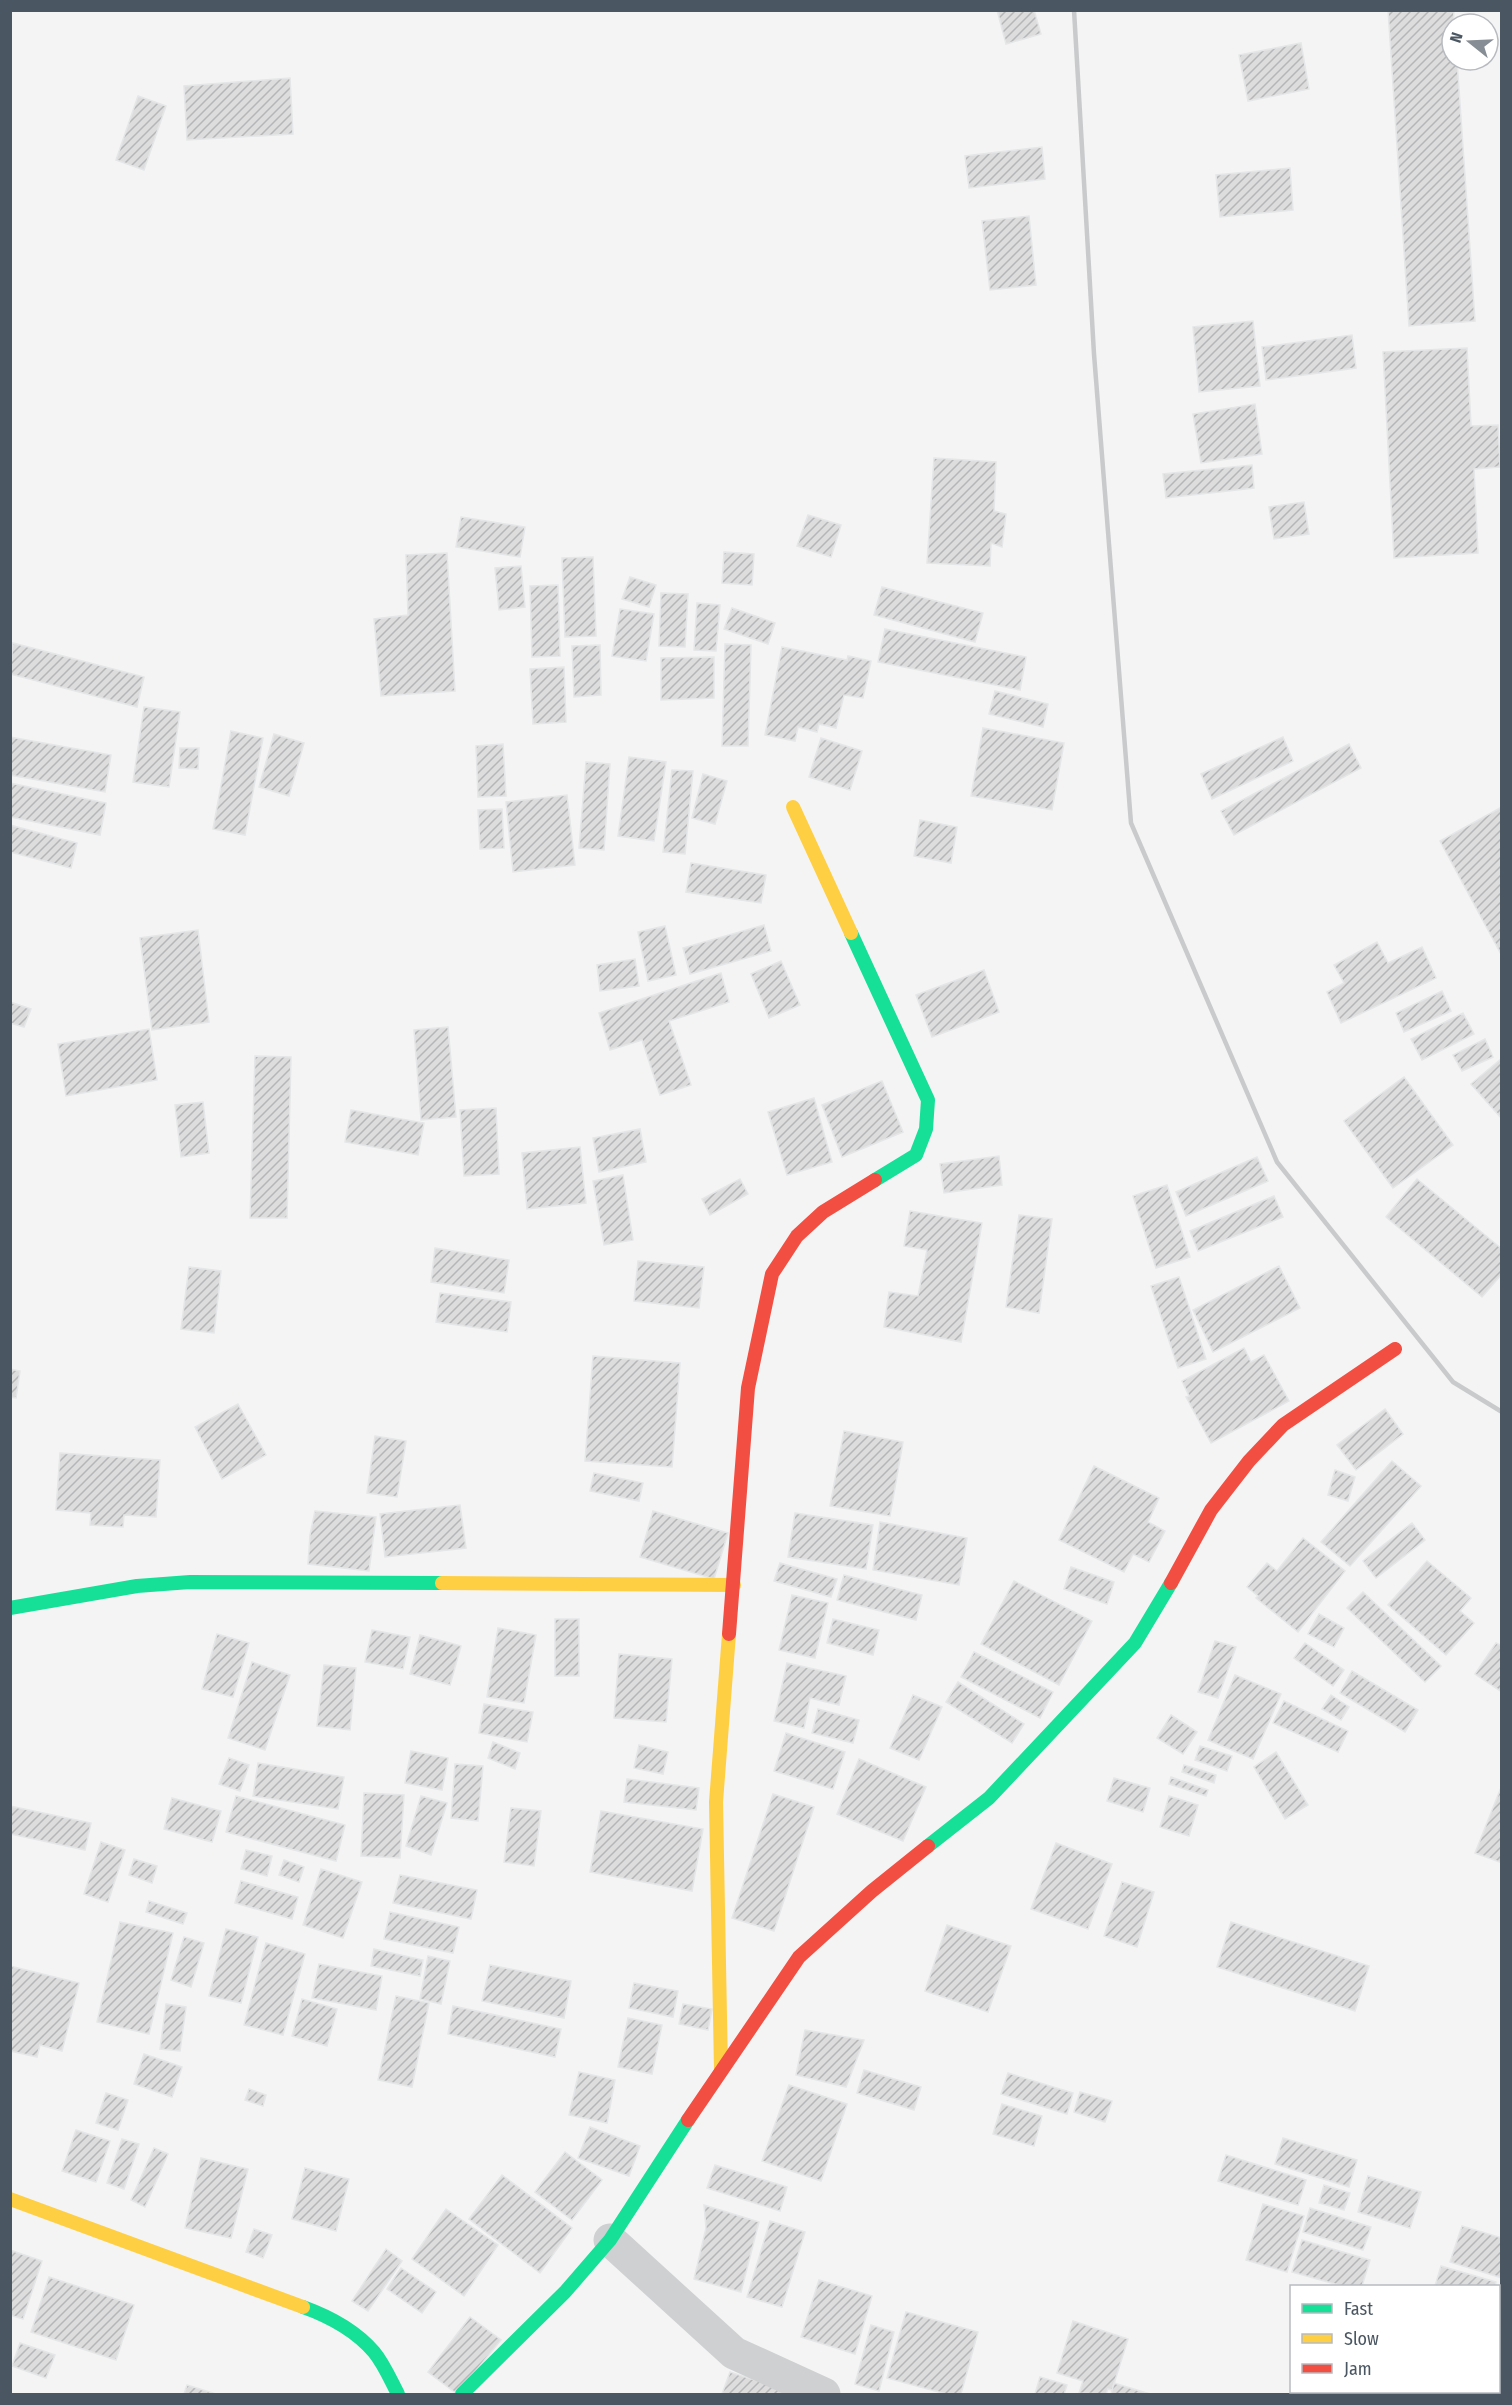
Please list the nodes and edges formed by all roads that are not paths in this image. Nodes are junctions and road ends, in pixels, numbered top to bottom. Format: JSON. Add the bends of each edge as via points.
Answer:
{"nodes":[{"id":1,"x":794,"y":807,"type":"dead end"},
{"id":2,"x":1395,"y":1349,"type":"dead end"},
{"id":3,"x":734,"y":1585,"type":"junction"},
{"id":4,"x":10,"y":1608,"type":"edge"},
{"id":5,"x":721,"y":2070,"type":"junction"},
{"id":6,"x":10,"y":2199,"type":"edge"},
{"id":7,"x":610,"y":2240,"type":"junction"},
{"id":8,"x":398,"y":2394,"type":"edge"},
{"id":9,"x":462,"y":2394,"type":"edge"},
{"id":10,"x":824,"y":2394,"type":"edge"}],
"edges":[{"from":1,"to":3,"type":"street","via":[[928,1100],[928,1124],[924,1143],[916,1155],[823,1212],[796,1236],[772,1274],[748,1388]]},
{"from":2,"to":5,"type":"street","via":[[1283,1425],[1249,1461],[1211,1510],[1135,1642],[989,1798],[872,1891],[799,1957]]},
{"from":3,"to":4,"type":"street","via":[[190,1582],[137,1586]]},
{"from":3,"to":5,"type":"street","via":[[716,1802]]},
{"from":5,"to":7,"type":"street"},
{"from":6,"to":8,"type":"street","via":[[322,2314],[375,2353]]},
{"from":7,"to":9,"type":"street","via":[[565,2292]]},
{"from":7,"to":10,"type":"street","via":[[734,2353]]}]}
